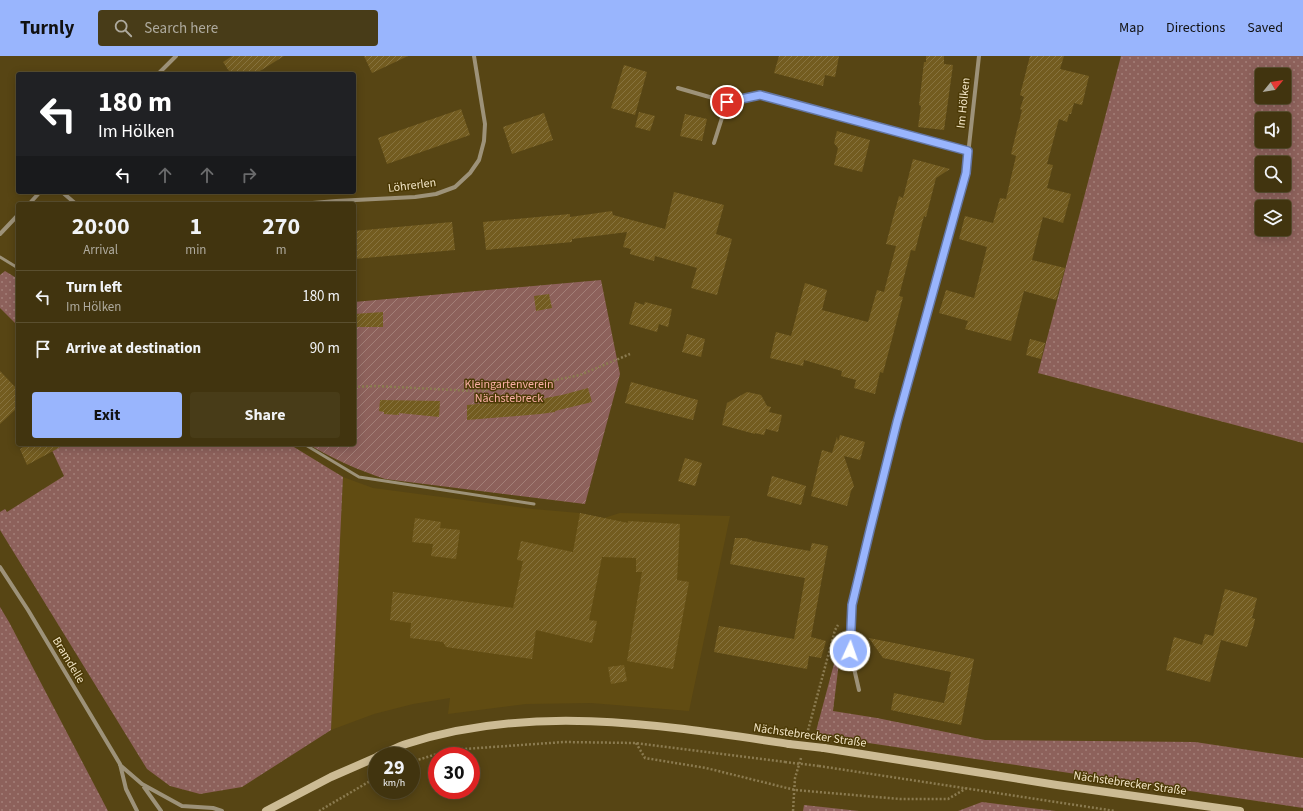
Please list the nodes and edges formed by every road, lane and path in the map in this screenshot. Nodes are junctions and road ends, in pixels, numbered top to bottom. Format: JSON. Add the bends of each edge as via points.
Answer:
{"nodes":[{"id":1,"x":176,"y":56,"type":"edge"},
{"id":2,"x":474,"y":56,"type":"edge"},
{"id":3,"x":979,"y":56,"type":"edge"},
{"id":4,"x":160,"y":72,"type":"edge"},
{"id":5,"x":678,"y":88,"type":"dead end"},
{"id":6,"x":727,"y":102,"type":"junction"},
{"id":7,"x":714,"y":143,"type":"dead end"},
{"id":8,"x":968,"y":151,"type":"junction"},
{"id":9,"x":38,"y":194,"type":"edge"},
{"id":10,"x":64,"y":194,"type":"edge"},
{"id":11,"x":31,"y":202,"type":"edge"},
{"id":12,"x":74,"y":202,"type":"edge"},
{"id":13,"x":324,"y":202,"type":"edge"},
{"id":14,"x":16,"y":217,"type":"edge"},
{"id":15,"x":0,"y":234,"type":"edge"},
{"id":16,"x":0,"y":257,"type":"edge"},
{"id":17,"x":16,"y":267,"type":"edge"},
{"id":18,"x":630,"y":354,"type":"dead end"},
{"id":19,"x":356,"y":387,"type":"edge"},
{"id":20,"x":307,"y":446,"type":"edge"},
{"id":21,"x":534,"y":504,"type":"dead end"},
{"id":22,"x":0,"y":567,"type":"edge"},
{"id":23,"x":852,"y":605,"type":"junction"},
{"id":24,"x":858,"y":690,"type":"dead end"},
{"id":25,"x":808,"y":731,"type":"dead end"},
{"id":26,"x":635,"y":743,"type":"junction"},
{"id":27,"x":398,"y":747,"type":"edge"},
{"id":28,"x":420,"y":759,"type":"edge"},
{"id":29,"x":368,"y":760,"type":"edge"},
{"id":30,"x":120,"y":764,"type":"junction"},
{"id":31,"x":798,"y":769,"type":"dead end"},
{"id":32,"x":368,"y":782,"type":"edge"},
{"id":33,"x":142,"y":784,"type":"junction"},
{"id":34,"x":967,"y":788,"type":"junction"},
{"id":35,"x":795,"y":790,"type":"junction"},
{"id":36,"x":137,"y":811,"type":"edge"},
{"id":37,"x":161,"y":811,"type":"edge"},
{"id":38,"x":222,"y":811,"type":"edge"},
{"id":39,"x":266,"y":811,"type":"edge"},
{"id":40,"x":319,"y":811,"type":"edge"},
{"id":41,"x":794,"y":811,"type":"edge"},
{"id":42,"x":1116,"y":811,"type":"edge"},
{"id":43,"x":1240,"y":811,"type":"edge"}],
"edges":[{"from":1,"to":4,"type":"street"},
{"from":2,"to":13,"type":"street","name":"Löhrerlen","via":[[485,124],[479,160],[470,173],[455,187],[436,194]]},
{"from":3,"to":8,"type":"street","name":"Im Hölken"},
{"from":5,"to":6,"type":"street"},
{"from":6,"to":7,"type":"street"},
{"from":6,"to":8,"type":"street","via":[[760,95]]},
{"from":8,"to":23,"type":"street","name":"Im Hölken","via":[[966,173],[897,422]]},
{"from":9,"to":11,"type":"street"},
{"from":10,"to":12,"type":"street"},
{"from":14,"to":15,"type":"street"},
{"from":16,"to":17,"type":"lane"},
{"from":18,"to":19,"type":"path","via":[[580,374],[521,387],[476,391]]},
{"from":20,"to":21,"type":"lane","via":[[359,478]]},
{"from":22,"to":30,"type":"street","name":"Bramdelle"},
{"from":23,"to":24,"type":"street","name":"Im Hölken","via":[[850,651]]},
{"from":23,"to":25,"type":"path","via":[[835,630]]},
{"from":26,"to":28,"type":"path","via":[[564,742],[450,750]]},
{"from":26,"to":34,"type":"path","bridge":true},
{"from":26,"to":35,"type":"path","via":[[645,758],[706,768]]},
{"from":27,"to":43,"type":"main road","name":"Nächstebrecker Straße","bridge":true,"via":[[456,730],[495,724],[545,720],[622,723],[703,731],[824,748]]},
{"from":29,"to":39,"type":"main road","name":"Nächstebrecker Straße"},
{"from":30,"to":33,"type":"street","name":"Bramdelle"},
{"from":30,"to":36,"type":"street","name":"Bramdelle","via":[[126,789]]},
{"from":31,"to":35,"type":"path"},
{"from":32,"to":40,"type":"path"},
{"from":33,"to":37,"type":"street","name":"Bramdelle"},
{"from":33,"to":38,"type":"street","name":"Bramdelle","via":[[182,806]]},
{"from":34,"to":35,"type":"path","via":[[948,799]]},
{"from":34,"to":42,"type":"path"},
{"from":35,"to":41,"type":"path"}]}
